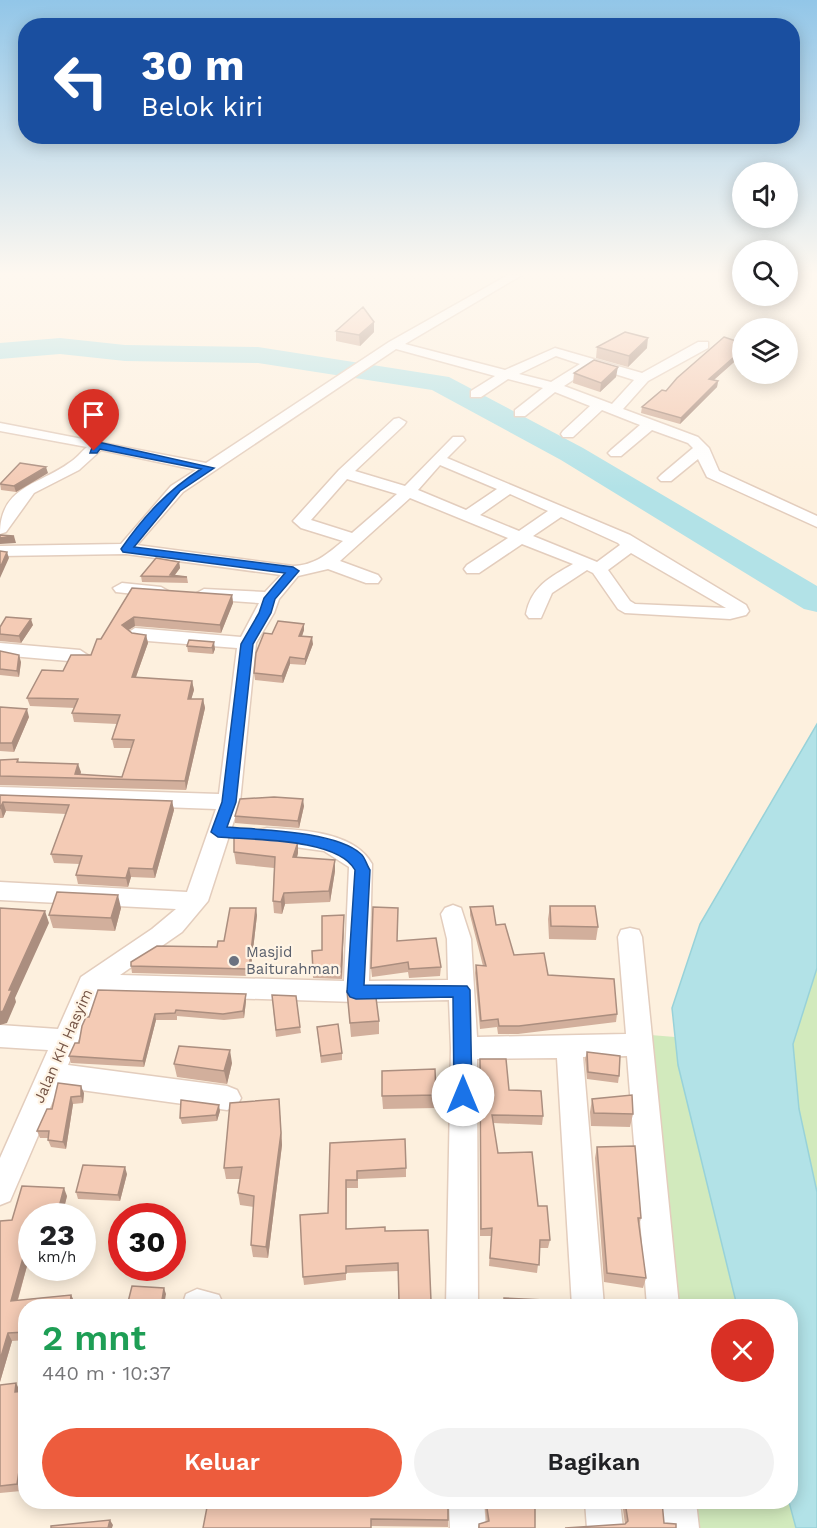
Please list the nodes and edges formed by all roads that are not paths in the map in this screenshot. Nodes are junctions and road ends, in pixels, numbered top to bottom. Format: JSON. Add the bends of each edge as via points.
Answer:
{"nodes":[{"id":1,"x":392,"y":346,"type":"edge"},
{"id":2,"x":399,"y":346,"type":"edge"},
{"id":3,"x":701,"y":346,"type":"edge"},
{"id":4,"x":592,"y":362,"type":"junction"},
{"id":5,"x":505,"y":375,"type":"junction"},
{"id":6,"x":643,"y":378,"type":"junction"},
{"id":7,"x":553,"y":387,"type":"junction"},
{"id":8,"x":476,"y":394,"type":"dead end"},
{"id":9,"x":608,"y":406,"type":"junction"},
{"id":10,"x":520,"y":414,"type":"dead end"},
{"id":11,"x":399,"y":422,"type":"dead end"},
{"id":12,"x":651,"y":423,"type":"junction"},
{"id":13,"x":0,"y":427,"type":"edge"},
{"id":14,"x":568,"y":434,"type":"dead end"},
{"id":15,"x":458,"y":440,"type":"dead end"},
{"id":16,"x":98,"y":445,"type":"junction"},
{"id":17,"x":702,"y":447,"type":"junction"},
{"id":18,"x":616,"y":453,"type":"dead end"},
{"id":19,"x":436,"y":459,"type":"junction"},
{"id":20,"x":209,"y":468,"type":"junction"},
{"id":21,"x":344,"y":473,"type":"junction"},
{"id":22,"x":666,"y":477,"type":"dead end"},
{"id":23,"x":509,"y":488,"type":"junction"},
{"id":24,"x":408,"y":492,"type":"junction"},
{"id":25,"x":559,"y":511,"type":"junction"},
{"id":26,"x":468,"y":516,"type":"junction"},
{"id":27,"x":817,"y":522,"type":"edge"},
{"id":28,"x":0,"y":529,"type":"edge"},
{"id":29,"x":519,"y":537,"type":"junction"},
{"id":30,"x":357,"y":540,"type":"junction"},
{"id":31,"x":630,"y":545,"type":"junction"},
{"id":32,"x":126,"y":549,"type":"junction"},
{"id":33,"x":0,"y":551,"type":"edge"},
{"id":34,"x":328,"y":563,"type":"junction"},
{"id":35,"x":591,"y":567,"type":"junction"},
{"id":36,"x":473,"y":569,"type":"dead end"},
{"id":37,"x":293,"y":571,"type":"junction"},
{"id":38,"x":372,"y":579,"type":"dead end"},
{"id":39,"x":122,"y":588,"type":"dead end"},
{"id":40,"x":270,"y":598,"type":"junction"},
{"id":41,"x":535,"y":614,"type":"dead end"},
{"id":42,"x":135,"y":634,"type":"edge"},
{"id":43,"x":247,"y":644,"type":"junction"},
{"id":44,"x":0,"y":649,"type":"edge"},
{"id":45,"x":80,"y":657,"type":"edge"},
{"id":46,"x":0,"y":794,"type":"edge"},
{"id":47,"x":229,"y":802,"type":"junction"},
{"id":48,"x":218,"y":832,"type":"junction"},
{"id":49,"x":0,"y":891,"type":"edge"},
{"id":50,"x":196,"y":902,"type":"junction"},
{"id":51,"x":453,"y":914,"type":"dead end"},
{"id":52,"x":630,"y":937,"type":"dead end"},
{"id":53,"x":90,"y":984,"type":"junction"},
{"id":54,"x":461,"y":990,"type":"junction"},
{"id":55,"x":356,"y":992,"type":"junction"},
{"id":56,"x":0,"y":1036,"type":"edge"},
{"id":57,"x":65,"y":1041,"type":"junction"},
{"id":58,"x":639,"y":1045,"type":"junction"},
{"id":59,"x":569,"y":1046,"type":"junction"},
{"id":60,"x":464,"y":1048,"type":"junction"},
{"id":61,"x":51,"y":1074,"type":"junction"},
{"id":62,"x":227,"y":1098,"type":"dead end"},
{"id":63,"x":0,"y":1191,"type":"edge"},
{"id":64,"x":462,"y":1299,"type":"edge"},
{"id":65,"x":587,"y":1299,"type":"edge"},
{"id":66,"x":662,"y":1299,"type":"edge"},
{"id":67,"x":467,"y":1509,"type":"edge"},
{"id":68,"x":604,"y":1509,"type":"edge"},
{"id":69,"x":680,"y":1509,"type":"edge"},
{"id":70,"x":468,"y":1528,"type":"edge"},
{"id":71,"x":606,"y":1528,"type":"edge"},
{"id":72,"x":681,"y":1528,"type":"edge"}],
"edges":[{"from":1,"to":20,"type":"street"},
{"from":2,"to":5,"type":"street"},
{"from":3,"to":6,"type":"street"},
{"from":4,"to":5,"type":"street","via":[[555,352]]},
{"from":4,"to":6,"type":"street"},
{"from":4,"to":7,"type":"street"},
{"from":5,"to":7,"type":"street"},
{"from":5,"to":8,"type":"street"},
{"from":6,"to":9,"type":"street"},
{"from":7,"to":9,"type":"street"},
{"from":7,"to":10,"type":"street"},
{"from":9,"to":12,"type":"street"},
{"from":9,"to":14,"type":"street"},
{"from":11,"to":21,"type":"street"},
{"from":12,"to":17,"type":"street"},
{"from":12,"to":18,"type":"street"},
{"from":13,"to":16,"type":"street"},
{"from":15,"to":19,"type":"street"},
{"from":16,"to":20,"type":"street"},
{"from":16,"to":28,"type":"street","via":[[74,467],[31,487]]},
{"from":17,"to":22,"type":"street"},
{"from":17,"to":27,"type":"street","via":[[712,474]]},
{"from":19,"to":23,"type":"street"},
{"from":19,"to":24,"type":"street"},
{"from":20,"to":32,"type":"street","via":[[177,489]]},
{"from":21,"to":24,"type":"street"},
{"from":21,"to":30,"type":"street","via":[[301,522]]},
{"from":23,"to":25,"type":"street"},
{"from":23,"to":26,"type":"street"},
{"from":24,"to":26,"type":"street"},
{"from":24,"to":30,"type":"street"},
{"from":25,"to":29,"type":"street"},
{"from":25,"to":31,"type":"street"},
{"from":26,"to":29,"type":"street"},
{"from":29,"to":35,"type":"street"},
{"from":29,"to":36,"type":"street"},
{"from":30,"to":34,"type":"street"},
{"from":31,"to":35,"type":"street"},
{"from":31,"to":35,"type":"street","via":[[740,611],[730,614],[631,609]]},
{"from":32,"to":33,"type":"street"},
{"from":32,"to":37,"type":"street"},
{"from":34,"to":37,"type":"street"},
{"from":34,"to":38,"type":"street"},
{"from":35,"to":41,"type":"street","via":[[542,591],[536,600]]},
{"from":37,"to":40,"type":"street","name":"Jalan KH Hasyim"},
{"from":39,"to":40,"type":"street"},
{"from":40,"to":43,"type":"street","name":"Jalan KH Hasyim"},
{"from":42,"to":43,"type":"street"},
{"from":43,"to":47,"type":"street","name":"Jalan KH Hasyim"},
{"from":44,"to":45,"type":"street"},
{"from":46,"to":47,"type":"street"},
{"from":47,"to":48,"type":"street","name":"Jalan KH Hasyim"},
{"from":48,"to":50,"type":"street","name":"Jalan KH Hasyim"},
{"from":48,"to":55,"type":"street","via":[[298,838],[331,846],[356,858],[361,864]]},
{"from":49,"to":50,"type":"street"},
{"from":50,"to":53,"type":"street","name":"Jalan KH Hasyim","via":[[166,931],[107,968]]},
{"from":51,"to":54,"type":"street","via":[[459,939]]},
{"from":52,"to":58,"type":"street"},
{"from":53,"to":55,"type":"street"},
{"from":53,"to":57,"type":"street","name":"Jalan KH Hasyim"},
{"from":54,"to":55,"type":"street"},
{"from":54,"to":60,"type":"street"},
{"from":56,"to":57,"type":"street"},
{"from":57,"to":61,"type":"street","name":"Jalan KH Hasyim"},
{"from":58,"to":59,"type":"street"},
{"from":58,"to":66,"type":"street"},
{"from":59,"to":60,"type":"street"},
{"from":59,"to":65,"type":"street"},
{"from":60,"to":64,"type":"street"},
{"from":61,"to":62,"type":"street"},
{"from":61,"to":63,"type":"street","name":"Jalan KH Hasyim"},
{"from":67,"to":70,"type":"street"},
{"from":68,"to":71,"type":"street"},
{"from":69,"to":72,"type":"street"}]}
